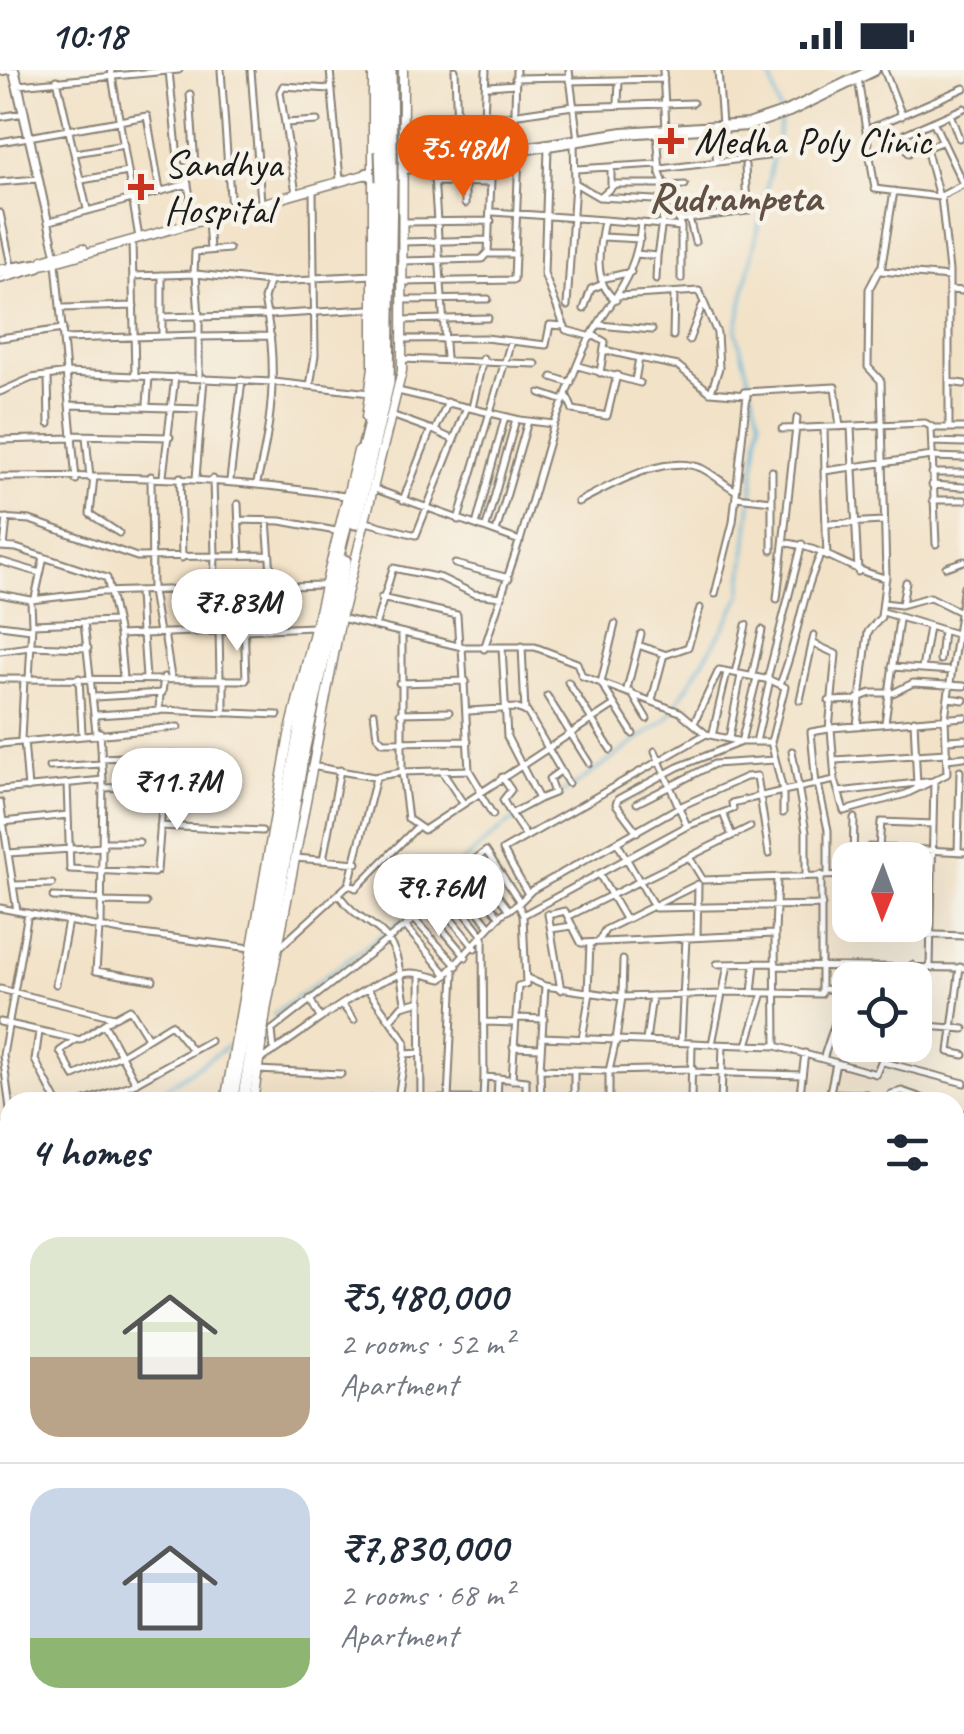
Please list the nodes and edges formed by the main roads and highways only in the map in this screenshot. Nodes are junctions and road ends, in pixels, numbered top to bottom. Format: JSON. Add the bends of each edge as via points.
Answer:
{"nodes":[{"id":1,"x":390,"y":70,"type":"edge"},
{"id":2,"x":374,"y":71,"type":"edge"},
{"id":3,"x":865,"y":73,"type":"edge"},
{"id":4,"x":386,"y":151,"type":"junction"},
{"id":5,"x":379,"y":177,"type":"junction"},
{"id":6,"x":257,"y":976,"type":"junction"},
{"id":7,"x":230,"y":1092,"type":"edge"},
{"id":8,"x":244,"y":1092,"type":"edge"}],
"edges":[{"from":1,"to":4,"type":"highway"},
{"from":2,"to":4,"type":"highway"},
{"from":3,"to":5,"type":"main road","via":[[788,112],[718,128],[662,129],[462,156]]},
{"from":4,"to":5,"type":"highway","bridge":true},
{"from":5,"to":6,"type":"highway","via":[[379,385],[265,890]]},
{"from":5,"to":6,"type":"highway","via":[[388,383]]},
{"from":6,"to":7,"type":"highway"},
{"from":6,"to":8,"type":"highway"}]}
